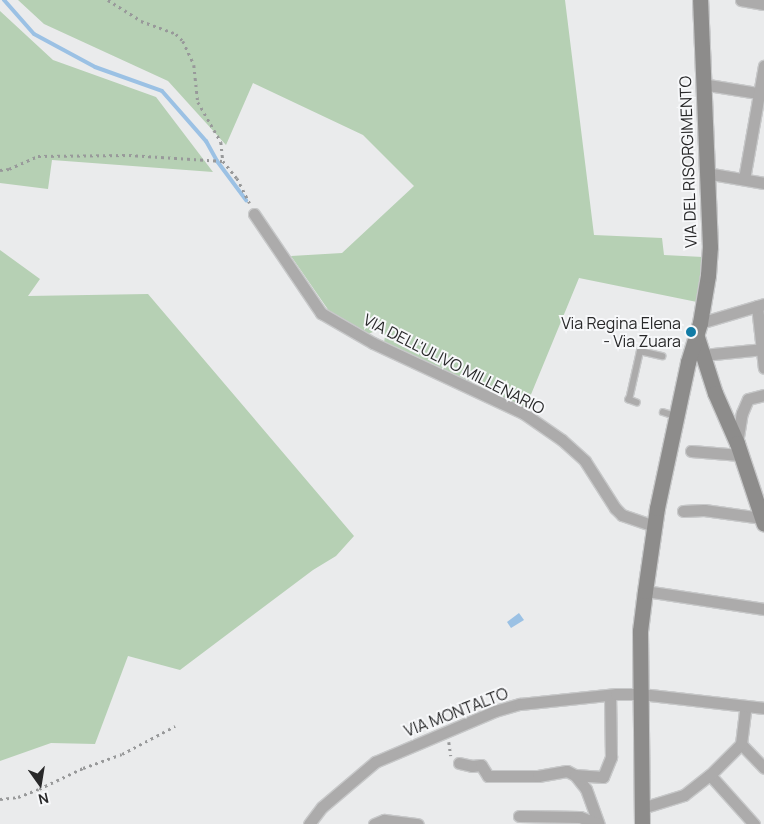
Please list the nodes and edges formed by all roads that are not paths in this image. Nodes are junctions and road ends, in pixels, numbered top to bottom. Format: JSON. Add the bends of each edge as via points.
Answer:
{"nodes":[{"id":1,"x":700,"y":0,"type":"edge"},
{"id":2,"x":741,"y":0,"type":"edge"},
{"id":3,"x":764,"y":4,"type":"edge"},
{"id":4,"x":764,"y":66,"type":"edge"},
{"id":5,"x":702,"y":84,"type":"junction"},
{"id":6,"x":762,"y":94,"type":"edge"},
{"id":7,"x":706,"y":173,"type":"junction"},
{"id":8,"x":744,"y":179,"type":"junction"},
{"id":9,"x":764,"y":182,"type":"edge"},
{"id":10,"x":254,"y":214,"type":"road end"},
{"id":11,"x":761,"y":305,"type":"edge"},
{"id":12,"x":698,"y":330,"type":"junction"},
{"id":13,"x":763,"y":349,"type":"edge"},
{"id":14,"x":703,"y":355,"type":"junction"},
{"id":15,"x":662,"y":356,"type":"dead end"},
{"id":16,"x":764,"y":368,"type":"edge"},
{"id":17,"x":764,"y":395,"type":"edge"},
{"id":18,"x":636,"y":403,"type":"dead end"},
{"id":19,"x":738,"y":449,"type":"junction"},
{"id":20,"x":691,"y":451,"type":"dead end"},
{"id":21,"x":683,"y":510,"type":"dead end"},
{"id":22,"x":763,"y":521,"type":"edge"},
{"id":23,"x":654,"y":526,"type":"junction"},
{"id":24,"x":645,"y":591,"type":"junction"},
{"id":25,"x":764,"y":609,"type":"edge"},
{"id":26,"x":641,"y":694,"type":"junction"},
{"id":27,"x":610,"y":695,"type":"junction"},
{"id":28,"x":746,"y":706,"type":"junction"},
{"id":29,"x":764,"y":708,"type":"edge"},
{"id":30,"x":741,"y":744,"type":"junction"},
{"id":31,"x":459,"y":763,"type":"road end"},
{"id":32,"x":764,"y":768,"type":"edge"},
{"id":33,"x":575,"y":775,"type":"junction"},
{"id":34,"x":710,"y":775,"type":"junction"},
{"id":35,"x":642,"y":808,"type":"junction"},
{"id":36,"x":519,"y":816,"type":"dead end"},
{"id":37,"x":310,"y":824,"type":"edge"},
{"id":38,"x":374,"y":824,"type":"edge"},
{"id":39,"x":418,"y":824,"type":"edge"},
{"id":40,"x":598,"y":824,"type":"edge"},
{"id":41,"x":642,"y":824,"type":"edge"},
{"id":42,"x":754,"y":824,"type":"edge"}],
"edges":[{"from":1,"to":5,"type":"street","name":"VIA DEL RISORGIMENTO"},
{"from":2,"to":3,"type":"street"},
{"from":4,"to":6,"type":"street"},
{"from":5,"to":6,"type":"street"},
{"from":5,"to":7,"type":"street","name":"VIA DEL RISORGIMENTO"},
{"from":6,"to":8,"type":"street"},
{"from":7,"to":8,"type":"street"},
{"from":7,"to":12,"type":"street","name":"VIA DEL RISORGIMENTO","via":[[710,247]]},
{"from":8,"to":9,"type":"street"},
{"from":10,"to":23,"type":"street","name":"VIA DELL'ULIVO MILLENARIO","via":[[321,313],[373,343],[523,413],[562,440],[585,461],[622,515]]},
{"from":11,"to":12,"type":"street"},
{"from":11,"to":13,"type":"street"},
{"from":12,"to":14,"type":"street"},
{"from":12,"to":23,"type":"street","name":"VIA DEL RISORGIMENTO","via":[[670,414]]},
{"from":13,"to":14,"type":"street"},
{"from":13,"to":16,"type":"street"},
{"from":14,"to":19,"type":"street"},
{"from":15,"to":18,"type":"lane","via":[[640,350],[629,400]]},
{"from":17,"to":19,"type":"street","via":[[748,400],[742,413]]},
{"from":19,"to":20,"type":"street"},
{"from":19,"to":22,"type":"street"},
{"from":21,"to":22,"type":"street","via":[[704,510]]},
{"from":23,"to":24,"type":"street","name":"VIA DEL RISORGIMENTO"},
{"from":24,"to":25,"type":"street"},
{"from":24,"to":26,"type":"street","name":"VIA DEL RISORGIMENTO","via":[[640,631]]},
{"from":26,"to":27,"type":"street","name":"VIA MONTALTO"},
{"from":26,"to":28,"type":"street","name":"VIA MONTALTO"},
{"from":26,"to":35,"type":"street","name":"VIA DEL RISORGIMENTO"},
{"from":27,"to":33,"type":"street","via":[[611,757],[603,776]]},
{"from":27,"to":37,"type":"street","name":"VIA MONTALTO","via":[[520,704],[495,711],[375,762],[322,807]]},
{"from":28,"to":29,"type":"street","name":"VIA MONTALTO"},
{"from":28,"to":30,"type":"street"},
{"from":30,"to":32,"type":"street"},
{"from":30,"to":34,"type":"street"},
{"from":31,"to":33,"type":"street","via":[[481,765],[488,776],[538,776],[567,770]]},
{"from":33,"to":40,"type":"street","via":[[586,789]]},
{"from":34,"to":35,"type":"street","via":[[684,795]]},
{"from":34,"to":42,"type":"street"},
{"from":35,"to":41,"type":"street","name":"VIA DEL RISORGIMENTO"},
{"from":36,"to":40,"type":"street","via":[[580,817]]},
{"from":38,"to":39,"type":"street","via":[[384,820]]}]}
